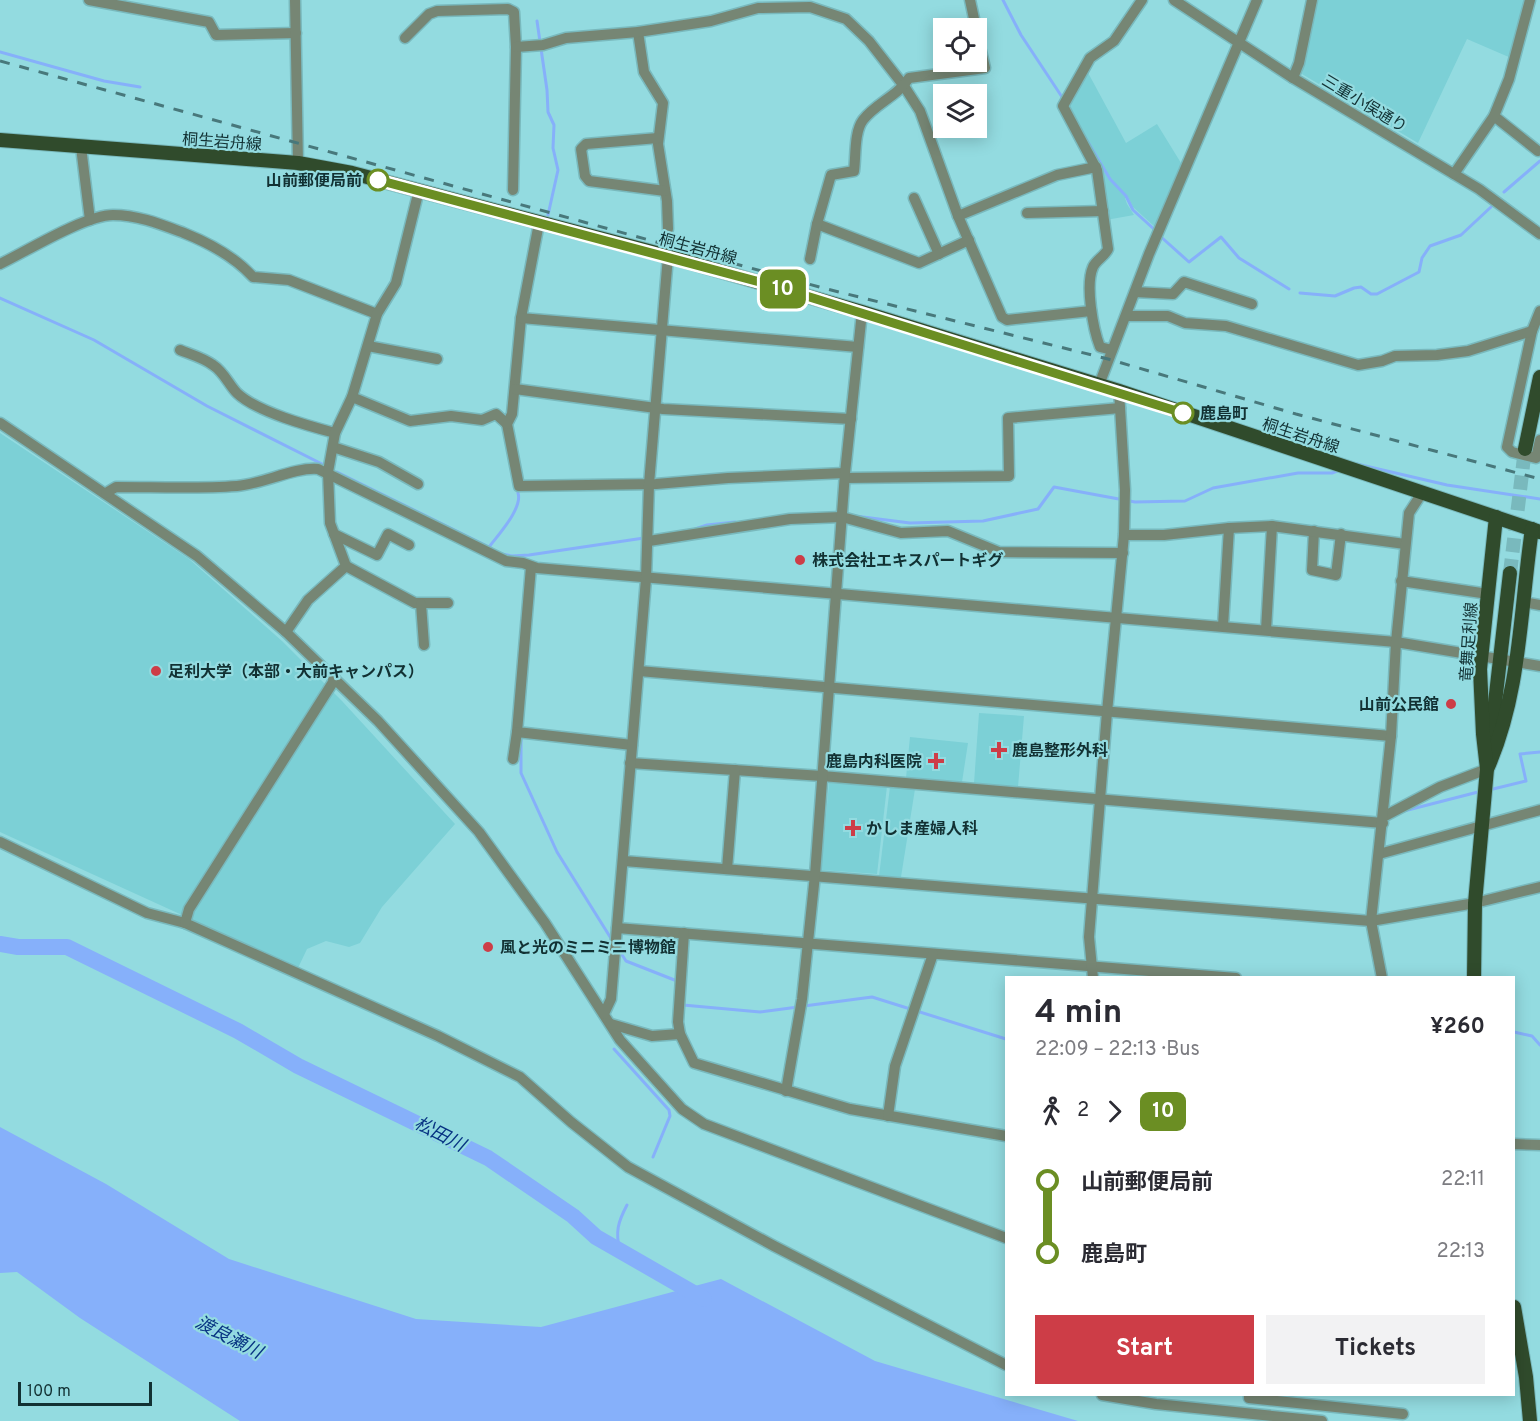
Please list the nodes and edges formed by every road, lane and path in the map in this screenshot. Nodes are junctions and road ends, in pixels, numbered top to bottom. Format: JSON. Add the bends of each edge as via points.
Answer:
{"nodes":[{"id":1,"x":89,"y":0,"type":"edge"},
{"id":2,"x":95,"y":0,"type":"edge"},
{"id":3,"x":295,"y":0,"type":"edge"},
{"id":4,"x":970,"y":0,"type":"edge"},
{"id":5,"x":1142,"y":0,"type":"edge"},
{"id":6,"x":1174,"y":0,"type":"edge"},
{"id":7,"x":1257,"y":0,"type":"edge"},
{"id":8,"x":1311,"y":0,"type":"edge"},
{"id":9,"x":1530,"y":0,"type":"edge"},
{"id":10,"x":757,"y":4,"type":"edge"},
{"id":11,"x":448,"y":5,"type":"edge"},
{"id":12,"x":974,"y":18,"type":"edge"},
{"id":13,"x":638,"y":32,"type":"junction"},
{"id":14,"x":296,"y":33,"type":"junction"},
{"id":15,"x":405,"y":38,"type":"dead end"},
{"id":16,"x":1238,"y":43,"type":"junction"},
{"id":17,"x":516,"y":47,"type":"junction"},
{"id":18,"x":945,"y":72,"type":"edge"},
{"id":19,"x":1293,"y":78,"type":"junction"},
{"id":20,"x":904,"y":86,"type":"junction"},
{"id":21,"x":1494,"y":116,"type":"junction"},
{"id":22,"x":658,"y":138,"type":"junction"},
{"id":23,"x":0,"y":140,"type":"edge"},
{"id":24,"x":81,"y":147,"type":"junction"},
{"id":25,"x":1538,"y":151,"type":"dead end"},
{"id":26,"x":298,"y":163,"type":"junction"},
{"id":27,"x":1096,"y":167,"type":"junction"},
{"id":28,"x":1454,"y":174,"type":"junction"},
{"id":29,"x":419,"y":190,"type":"junction"},
{"id":30,"x":513,"y":190,"type":"dead end"},
{"id":31,"x":665,"y":191,"type":"junction"},
{"id":32,"x":914,"y":198,"type":"dead end"},
{"id":33,"x":1102,"y":211,"type":"junction"},
{"id":34,"x":1027,"y":213,"type":"dead end"},
{"id":35,"x":958,"y":216,"type":"junction"},
{"id":36,"x":90,"y":220,"type":"junction"},
{"id":37,"x":539,"y":223,"type":"junction"},
{"id":38,"x":817,"y":224,"type":"junction"},
{"id":39,"x":668,"y":230,"type":"dead end"},
{"id":40,"x":1540,"y":234,"type":"edge"},
{"id":41,"x":969,"y":240,"type":"junction"},
{"id":42,"x":939,"y":254,"type":"junction"},
{"id":43,"x":668,"y":256,"type":"junction"},
{"id":44,"x":810,"y":259,"type":"dead end"},
{"id":45,"x":0,"y":264,"type":"edge"},
{"id":46,"x":1135,"y":292,"type":"junction"},
{"id":47,"x":1252,"y":304,"type":"dead end"},
{"id":48,"x":1091,"y":311,"type":"junction"},
{"id":49,"x":1540,"y":311,"type":"edge"},
{"id":50,"x":862,"y":312,"type":"junction"},
{"id":51,"x":377,"y":314,"type":"junction"},
{"id":52,"x":1126,"y":316,"type":"junction"},
{"id":53,"x":521,"y":318,"type":"junction"},
{"id":54,"x":662,"y":332,"type":"junction"},
{"id":55,"x":1532,"y":332,"type":"junction"},
{"id":56,"x":368,"y":346,"type":"junction"},
{"id":57,"x":858,"y":348,"type":"junction"},
{"id":58,"x":180,"y":350,"type":"dead end"},
{"id":59,"x":1112,"y":350,"type":"junction"},
{"id":60,"x":437,"y":359,"type":"dead end"},
{"id":61,"x":1540,"y":377,"type":"edge"},
{"id":62,"x":1099,"y":385,"type":"junction"},
{"id":63,"x":515,"y":389,"type":"junction"},
{"id":64,"x":1119,"y":391,"type":"junction"},
{"id":65,"x":352,"y":397,"type":"junction"},
{"id":66,"x":655,"y":408,"type":"junction"},
{"id":67,"x":1120,"y":408,"type":"junction"},
{"id":68,"x":851,"y":418,"type":"junction"},
{"id":69,"x":0,"y":423,"type":"edge"},
{"id":70,"x":507,"y":424,"type":"junction"},
{"id":71,"x":335,"y":433,"type":"junction"},
{"id":72,"x":1540,"y":440,"type":"edge"},
{"id":73,"x":333,"y":447,"type":"junction"},
{"id":74,"x":1525,"y":449,"type":"tunnel mouth"},
{"id":75,"x":328,"y":472,"type":"junction"},
{"id":76,"x":845,"y":476,"type":"junction"},
{"id":77,"x":418,"y":484,"type":"dead end"},
{"id":78,"x":649,"y":484,"type":"junction"},
{"id":79,"x":106,"y":493,"type":"junction"},
{"id":80,"x":1422,"y":493,"type":"junction"},
{"id":81,"x":842,"y":517,"type":"junction"},
{"id":82,"x":1496,"y":518,"type":"junction"},
{"id":83,"x":1272,"y":526,"type":"junction"},
{"id":84,"x":1229,"y":528,"type":"junction"},
{"id":85,"x":1536,"y":530,"type":"edge"},
{"id":86,"x":1314,"y":531,"type":"junction"},
{"id":87,"x":334,"y":534,"type":"junction"},
{"id":88,"x":1124,"y":534,"type":"junction"},
{"id":89,"x":1341,"y":534,"type":"junction"},
{"id":90,"x":649,"y":537,"type":"junction"},
{"id":91,"x":1405,"y":544,"type":"junction"},
{"id":92,"x":409,"y":545,"type":"dead end"},
{"id":93,"x":1123,"y":553,"type":"junction"},
{"id":94,"x":346,"y":566,"type":"junction"},
{"id":95,"x":531,"y":567,"type":"junction"},
{"id":96,"x":1510,"y":573,"type":"tunnel mouth"},
{"id":97,"x":646,"y":579,"type":"junction"},
{"id":98,"x":1401,"y":581,"type":"junction"},
{"id":99,"x":1488,"y":594,"type":"junction"},
{"id":100,"x":837,"y":595,"type":"junction"},
{"id":101,"x":1523,"y":602,"type":"junction"},
{"id":102,"x":448,"y":603,"type":"dead end"},
{"id":103,"x":421,"y":604,"type":"junction"},
{"id":104,"x":1540,"y":605,"type":"edge"},
{"id":105,"x":1117,"y":616,"type":"junction"},
{"id":106,"x":1223,"y":626,"type":"junction"},
{"id":107,"x":1266,"y":630,"type":"junction"},
{"id":108,"x":286,"y":632,"type":"junction"},
{"id":109,"x":1396,"y":642,"type":"junction"},
{"id":110,"x":424,"y":645,"type":"dead end"},
{"id":111,"x":1481,"y":657,"type":"junction"},
{"id":112,"x":1500,"y":660,"type":"junction"},
{"id":113,"x":1516,"y":662,"type":"junction"},
{"id":114,"x":1540,"y":666,"type":"edge"},
{"id":115,"x":639,"y":671,"type":"junction"},
{"id":116,"x":335,"y":679,"type":"junction"},
{"id":117,"x":829,"y":688,"type":"junction"},
{"id":118,"x":1107,"y":712,"type":"junction"},
{"id":119,"x":517,"y":732,"type":"junction"},
{"id":120,"x":1391,"y":736,"type":"junction"},
{"id":121,"x":632,"y":745,"type":"junction"},
{"id":122,"x":513,"y":759,"type":"dead end"},
{"id":123,"x":630,"y":763,"type":"junction"},
{"id":124,"x":1487,"y":769,"type":"junction"},
{"id":125,"x":735,"y":770,"type":"junction"},
{"id":126,"x":822,"y":776,"type":"junction"},
{"id":127,"x":1101,"y":800,"type":"junction"},
{"id":128,"x":1540,"y":810,"type":"edge"},
{"id":129,"x":1383,"y":820,"type":"junction"},
{"id":130,"x":1482,"y":825,"type":"junction"},
{"id":131,"x":0,"y":842,"type":"edge"},
{"id":132,"x":1379,"y":854,"type":"junction"},
{"id":133,"x":624,"y":861,"type":"junction"},
{"id":134,"x":727,"y":869,"type":"junction"},
{"id":135,"x":815,"y":875,"type":"junction"},
{"id":136,"x":1540,"y":887,"type":"edge"},
{"id":137,"x":1094,"y":899,"type":"junction"},
{"id":138,"x":1475,"y":903,"type":"junction"},
{"id":139,"x":1371,"y":921,"type":"junction"},
{"id":140,"x":185,"y":923,"type":"junction"},
{"id":141,"x":617,"y":928,"type":"junction"},
{"id":142,"x":684,"y":933,"type":"junction"},
{"id":143,"x":806,"y":944,"type":"junction"},
{"id":144,"x":933,"y":954,"type":"junction"},
{"id":145,"x":1093,"y":972,"type":"edge"},
{"id":146,"x":1188,"y":976,"type":"edge"},
{"id":147,"x":1382,"y":976,"type":"edge"},
{"id":148,"x":1474,"y":976,"type":"edge"},
{"id":149,"x":604,"y":1014,"type":"junction"},
{"id":150,"x":611,"y":1024,"type":"junction"},
{"id":151,"x":680,"y":1034,"type":"junction"},
{"id":152,"x":786,"y":1091,"type":"junction"},
{"id":153,"x":888,"y":1116,"type":"junction"},
{"id":154,"x":1005,"y":1136,"type":"edge"},
{"id":155,"x":1515,"y":1144,"type":"edge"},
{"id":156,"x":1540,"y":1145,"type":"edge"},
{"id":157,"x":1005,"y":1238,"type":"edge"},
{"id":158,"x":1515,"y":1313,"type":"edge"},
{"id":159,"x":1005,"y":1364,"type":"edge"},
{"id":160,"x":1108,"y":1396,"type":"edge"},
{"id":161,"x":1249,"y":1396,"type":"edge"},
{"id":162,"x":1403,"y":1414,"type":"dead end"},
{"id":163,"x":1322,"y":1421,"type":"edge"},
{"id":164,"x":1530,"y":1421,"type":"edge"}],
"edges":[{"from":1,"to":2,"type":"street"},
{"from":2,"to":14,"type":"street","via":[[209,22],[216,36]]},
{"from":3,"to":14,"type":"street"},
{"from":4,"to":12,"type":"street"},
{"from":5,"to":27,"type":"street","via":[[1114,41],[1090,58],[1063,106]]},
{"from":6,"to":16,"type":"street","name":"三重小俣通り"},
{"from":7,"to":16,"type":"street"},
{"from":8,"to":19,"type":"street"},
{"from":9,"to":21,"type":"street","via":[[1509,79]]},
{"from":10,"to":13,"type":"street","via":[[711,21]]},
{"from":10,"to":20,"type":"street","via":[[810,7],[846,19],[863,34]]},
{"from":11,"to":15,"type":"street","via":[[429,14]]},
{"from":11,"to":17,"type":"street","via":[[514,12]]},
{"from":13,"to":17,"type":"street"},
{"from":13,"to":22,"type":"street","via":[[645,72],[663,103]]},
{"from":14,"to":26,"type":"street"},
{"from":16,"to":19,"type":"street","name":"三重小俣通り"},
{"from":16,"to":46,"type":"street"},
{"from":17,"to":30,"type":"street"},
{"from":18,"to":20,"type":"street","via":[[916,75]]},
{"from":19,"to":28,"type":"street","name":"三重小俣通り"},
{"from":20,"to":35,"type":"street","via":[[920,111]]},
{"from":20,"to":38,"type":"street","via":[[864,119],[859,129],[854,171],[831,175]]},
{"from":21,"to":25,"type":"street"},
{"from":21,"to":28,"type":"street"},
{"from":22,"to":31,"type":"street"},
{"from":22,"to":31,"type":"street","via":[[586,144],[581,148],[589,181]]},
{"from":23,"to":24,"type":"main road","name":"桐生岩舟線"},
{"from":24,"to":26,"type":"main road","name":"桐生岩舟線"},
{"from":24,"to":36,"type":"street"},
{"from":26,"to":29,"type":"main road","name":"桐生岩舟線"},
{"from":27,"to":33,"type":"street"},
{"from":27,"to":35,"type":"street","via":[[1057,175]]},
{"from":28,"to":40,"type":"street","name":"三重小俣通り"},
{"from":29,"to":37,"type":"main road","name":"桐生岩舟線"},
{"from":29,"to":51,"type":"street","via":[[396,283]]},
{"from":31,"to":39,"type":"street"},
{"from":32,"to":42,"type":"street"},
{"from":33,"to":34,"type":"street"},
{"from":33,"to":48,"type":"street","via":[[1108,249],[1093,266]]},
{"from":35,"to":41,"type":"street"},
{"from":36,"to":45,"type":"street"},
{"from":36,"to":51,"type":"street","via":[[112,215],[146,219],[222,251],[253,277],[289,280]]},
{"from":37,"to":43,"type":"main road","name":"桐生岩舟線"},
{"from":37,"to":53,"type":"street"},
{"from":38,"to":42,"type":"street","via":[[919,263]]},
{"from":38,"to":44,"type":"street"},
{"from":41,"to":42,"type":"street"},
{"from":41,"to":48,"type":"street","via":[[1002,317],[1007,320]]},
{"from":43,"to":50,"type":"main road","name":"桐生岩舟線"},
{"from":43,"to":54,"type":"street"},
{"from":46,"to":47,"type":"street","via":[[1173,294],[1184,282]]},
{"from":46,"to":52,"type":"street"},
{"from":48,"to":59,"type":"street","via":[[1100,347]]},
{"from":49,"to":55,"type":"street"},
{"from":50,"to":57,"type":"street"},
{"from":50,"to":62,"type":"main road","name":"桐生岩舟線"},
{"from":51,"to":56,"type":"street"},
{"from":52,"to":55,"type":"street","via":[[1168,316],[1185,323],[1226,326],[1358,365],[1395,356],[1468,351]]},
{"from":52,"to":59,"type":"street"},
{"from":53,"to":54,"type":"street"},
{"from":53,"to":63,"type":"street"},
{"from":54,"to":57,"type":"street"},
{"from":54,"to":66,"type":"street"},
{"from":55,"to":72,"type":"street","via":[[1507,447],[1512,453],[1536,458]]},
{"from":56,"to":60,"type":"street"},
{"from":56,"to":65,"type":"street"},
{"from":57,"to":68,"type":"street"},
{"from":58,"to":71,"type":"street","via":[[213,364],[237,393],[259,406],[297,423]]},
{"from":59,"to":62,"type":"street"},
{"from":61,"to":74,"type":"main road"},
{"from":62,"to":64,"type":"main road","name":"桐生岩舟線"},
{"from":63,"to":66,"type":"street"},
{"from":63,"to":70,"type":"street"},
{"from":64,"to":67,"type":"street"},
{"from":64,"to":80,"type":"main road","name":"桐生岩舟線"},
{"from":65,"to":70,"type":"street","via":[[410,421],[451,416],[482,420],[496,414]]},
{"from":65,"to":71,"type":"street"},
{"from":66,"to":68,"type":"street"},
{"from":66,"to":78,"type":"street"},
{"from":67,"to":76,"type":"street","via":[[1008,418],[1009,476]]},
{"from":67,"to":88,"type":"street"},
{"from":68,"to":76,"type":"street"},
{"from":69,"to":79,"type":"street"},
{"from":70,"to":78,"type":"street","via":[[519,486]]},
{"from":71,"to":73,"type":"street"},
{"from":73,"to":75,"type":"street"},
{"from":73,"to":77,"type":"street","via":[[379,462]]},
{"from":75,"to":79,"type":"street","via":[[310,468],[236,486],[116,487]]},
{"from":75,"to":87,"type":"street"},
{"from":75,"to":95,"type":"street","via":[[506,561]]},
{"from":76,"to":78,"type":"street"},
{"from":76,"to":81,"type":"street"},
{"from":78,"to":90,"type":"street"},
{"from":79,"to":108,"type":"street","via":[[197,556]]},
{"from":80,"to":82,"type":"main road","name":"桐生岩舟線"},
{"from":80,"to":91,"type":"street","via":[[1408,513]]},
{"from":81,"to":90,"type":"street","via":[[790,519]]},
{"from":81,"to":93,"type":"street","via":[[901,533],[948,531],[999,552]]},
{"from":81,"to":100,"type":"street"},
{"from":82,"to":85,"type":"main road","name":"桐生岩舟線"},
{"from":82,"to":99,"type":"main road","name":"竜舞足利線"},
{"from":83,"to":84,"type":"street"},
{"from":83,"to":86,"type":"street"},
{"from":83,"to":107,"type":"street"},
{"from":84,"to":88,"type":"street","via":[[1164,535]]},
{"from":84,"to":106,"type":"street"},
{"from":85,"to":101,"type":"main road","name":"竜舞足利線"},
{"from":86,"to":89,"type":"street"},
{"from":86,"to":89,"type":"street","via":[[1312,570],[1336,574]]},
{"from":87,"to":92,"type":"street","via":[[377,555],[388,534]]},
{"from":87,"to":94,"type":"street"},
{"from":88,"to":93,"type":"street"},
{"from":89,"to":91,"type":"street"},
{"from":90,"to":97,"type":"street"},
{"from":91,"to":98,"type":"street"},
{"from":93,"to":105,"type":"street"},
{"from":94,"to":103,"type":"street"},
{"from":94,"to":108,"type":"street","via":[[308,600]]},
{"from":95,"to":97,"type":"street"},
{"from":95,"to":119,"type":"street"},
{"from":96,"to":112,"type":"main road"},
{"from":97,"to":100,"type":"street"},
{"from":97,"to":115,"type":"street"},
{"from":98,"to":99,"type":"street"},
{"from":98,"to":109,"type":"street"},
{"from":99,"to":111,"type":"main road","name":"竜舞足利線"},
{"from":100,"to":105,"type":"street"},
{"from":100,"to":117,"type":"street"},
{"from":101,"to":104,"type":"street"},
{"from":101,"to":113,"type":"main road","name":"竜舞足利線"},
{"from":102,"to":103,"type":"street"},
{"from":103,"to":110,"type":"street"},
{"from":105,"to":106,"type":"street"},
{"from":105,"to":118,"type":"street"},
{"from":106,"to":107,"type":"street"},
{"from":107,"to":109,"type":"street"},
{"from":108,"to":116,"type":"street"},
{"from":109,"to":111,"type":"street"},
{"from":109,"to":120,"type":"street"},
{"from":111,"to":112,"type":"street"},
{"from":111,"to":124,"type":"main road","name":"竜舞足利線"},
{"from":112,"to":113,"type":"street"},
{"from":112,"to":124,"type":"main road"},
{"from":113,"to":114,"type":"street"},
{"from":113,"to":124,"type":"main road","name":"竜舞足利線","via":[[1500,739]]},
{"from":115,"to":117,"type":"street"},
{"from":115,"to":121,"type":"street"},
{"from":116,"to":140,"type":"street","via":[[189,909]]},
{"from":116,"to":149,"type":"street","via":[[411,755],[479,832]]},
{"from":117,"to":118,"type":"street"},
{"from":117,"to":126,"type":"street"},
{"from":118,"to":120,"type":"street"},
{"from":118,"to":127,"type":"street"},
{"from":119,"to":121,"type":"street"},
{"from":119,"to":122,"type":"street"},
{"from":120,"to":129,"type":"street"},
{"from":121,"to":123,"type":"street"},
{"from":123,"to":125,"type":"street"},
{"from":123,"to":133,"type":"street"},
{"from":124,"to":129,"type":"street","via":[[1440,787]]},
{"from":124,"to":130,"type":"main road","name":"竜舞足利線"},
{"from":125,"to":126,"type":"street"},
{"from":125,"to":134,"type":"street"},
{"from":126,"to":127,"type":"street"},
{"from":126,"to":135,"type":"street"},
{"from":127,"to":129,"type":"street"},
{"from":127,"to":137,"type":"street"},
{"from":128,"to":130,"type":"street"},
{"from":129,"to":132,"type":"street"},
{"from":130,"to":132,"type":"street"},
{"from":130,"to":138,"type":"main road","name":"竜舞足利線"},
{"from":131,"to":140,"type":"street","via":[[147,913]]},
{"from":132,"to":139,"type":"street"},
{"from":133,"to":134,"type":"street"},
{"from":133,"to":141,"type":"street"},
{"from":134,"to":135,"type":"street"},
{"from":135,"to":137,"type":"street"},
{"from":135,"to":143,"type":"street"},
{"from":136,"to":138,"type":"street"},
{"from":137,"to":139,"type":"street"},
{"from":137,"to":145,"type":"street","via":[[1089,937]]},
{"from":138,"to":139,"type":"street"},
{"from":138,"to":148,"type":"main road","name":"竜舞足利線"},
{"from":139,"to":147,"type":"street"},
{"from":140,"to":159,"type":"street","via":[[438,1036],[520,1077],[628,1167]]},
{"from":141,"to":142,"type":"street"},
{"from":141,"to":149,"type":"street","via":[[611,999]]},
{"from":142,"to":143,"type":"street"},
{"from":142,"to":151,"type":"street","via":[[678,1008]]},
{"from":143,"to":144,"type":"street"},
{"from":143,"to":152,"type":"street","via":[[802,999]]},
{"from":144,"to":145,"type":"street"},
{"from":144,"to":153,"type":"street","via":[[895,1066]]},
{"from":145,"to":146,"type":"street"},
{"from":149,"to":150,"type":"street"},
{"from":150,"to":151,"type":"street","via":[[652,1036]]},
{"from":150,"to":157,"type":"street","via":[[632,1055],[675,1101],[704,1124]]},
{"from":151,"to":152,"type":"street","via":[[694,1063]]},
{"from":152,"to":153,"type":"street"},
{"from":153,"to":154,"type":"street"},
{"from":155,"to":156,"type":"street"},
{"from":158,"to":164,"type":"main road"},
{"from":160,"to":163,"type":"street"},
{"from":161,"to":162,"type":"street"}]}
